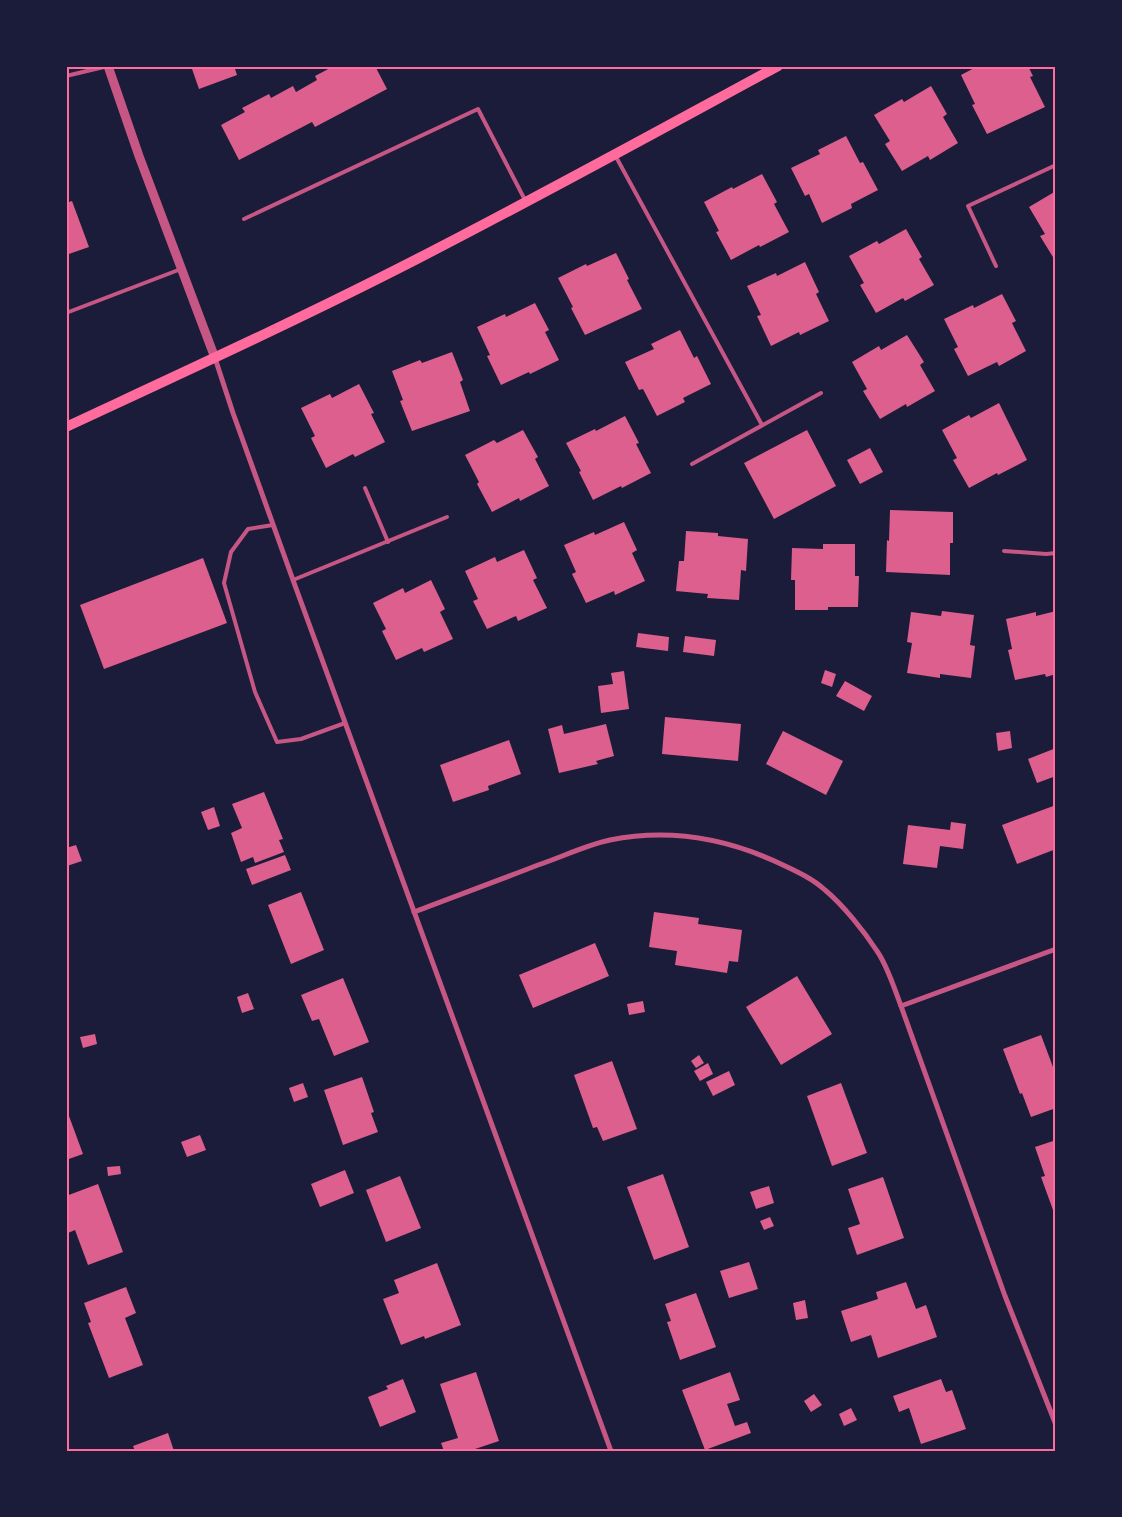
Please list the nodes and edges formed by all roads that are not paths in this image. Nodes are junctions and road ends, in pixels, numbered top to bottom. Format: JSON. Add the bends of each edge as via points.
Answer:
{"nodes":[{"id":1,"x":108,"y":66,"type":"edge"},
{"id":2,"x":778,"y":66,"type":"edge"},
{"id":3,"x":66,"y":76,"type":"edge"},
{"id":4,"x":615,"y":155,"type":"junction"},
{"id":5,"x":1056,"y":166,"type":"edge"},
{"id":6,"x":526,"y":202,"type":"junction"},
{"id":7,"x":244,"y":219,"type":"dead end"},
{"id":8,"x":996,"y":266,"type":"dead end"},
{"id":9,"x":181,"y":269,"type":"junction"},
{"id":10,"x":66,"y":312,"type":"edge"},
{"id":11,"x":214,"y":358,"type":"junction"},
{"id":12,"x":821,"y":393,"type":"dead end"},
{"id":13,"x":762,"y":426,"type":"junction"},
{"id":14,"x":66,"y":427,"type":"edge"},
{"id":15,"x":692,"y":464,"type":"dead end"},
{"id":16,"x":365,"y":488,"type":"dead end"},
{"id":17,"x":447,"y":517,"type":"dead end"},
{"id":18,"x":273,"y":524,"type":"junction"},
{"id":19,"x":388,"y":542,"type":"junction"},
{"id":20,"x":1004,"y":551,"type":"dead end"},
{"id":21,"x":1056,"y":553,"type":"edge"},
{"id":22,"x":293,"y":580,"type":"junction"},
{"id":23,"x":346,"y":723,"type":"junction"},
{"id":24,"x":414,"y":912,"type":"junction"},
{"id":25,"x":1056,"y":949,"type":"edge"},
{"id":26,"x":901,"y":1006,"type":"junction"},
{"id":27,"x":1056,"y":1425,"type":"edge"},
{"id":28,"x":611,"y":1451,"type":"edge"}],
"edges":[{"from":1,"to":3,"type":"lane"},
{"from":1,"to":9,"type":"street"},
{"from":2,"to":4,"type":"main road"},
{"from":4,"to":6,"type":"main road"},
{"from":4,"to":13,"type":"lane"},
{"from":5,"to":8,"type":"lane","via":[[968,206]]},
{"from":6,"to":7,"type":"lane","via":[[478,109]]},
{"from":6,"to":11,"type":"main road"},
{"from":9,"to":10,"type":"lane"},
{"from":9,"to":11,"type":"street"},
{"from":11,"to":14,"type":"main road"},
{"from":11,"to":18,"type":"street"},
{"from":12,"to":13,"type":"lane"},
{"from":13,"to":15,"type":"lane"},
{"from":16,"to":19,"type":"lane"},
{"from":17,"to":19,"type":"lane"},
{"from":18,"to":22,"type":"street"},
{"from":18,"to":23,"type":"lane","via":[[248,530],[231,552],[224,583],[255,692],[277,742],[301,739]]},
{"from":19,"to":22,"type":"lane"},
{"from":20,"to":21,"type":"lane"},
{"from":22,"to":23,"type":"street"},
{"from":23,"to":24,"type":"street"},
{"from":24,"to":26,"type":"street","via":[[608,841],[667,835],[716,841],[762,855],[806,876],[826,890],[877,951]]},
{"from":24,"to":28,"type":"street"},
{"from":25,"to":26,"type":"street"},
{"from":26,"to":27,"type":"street","via":[[1005,1296]]}]}
